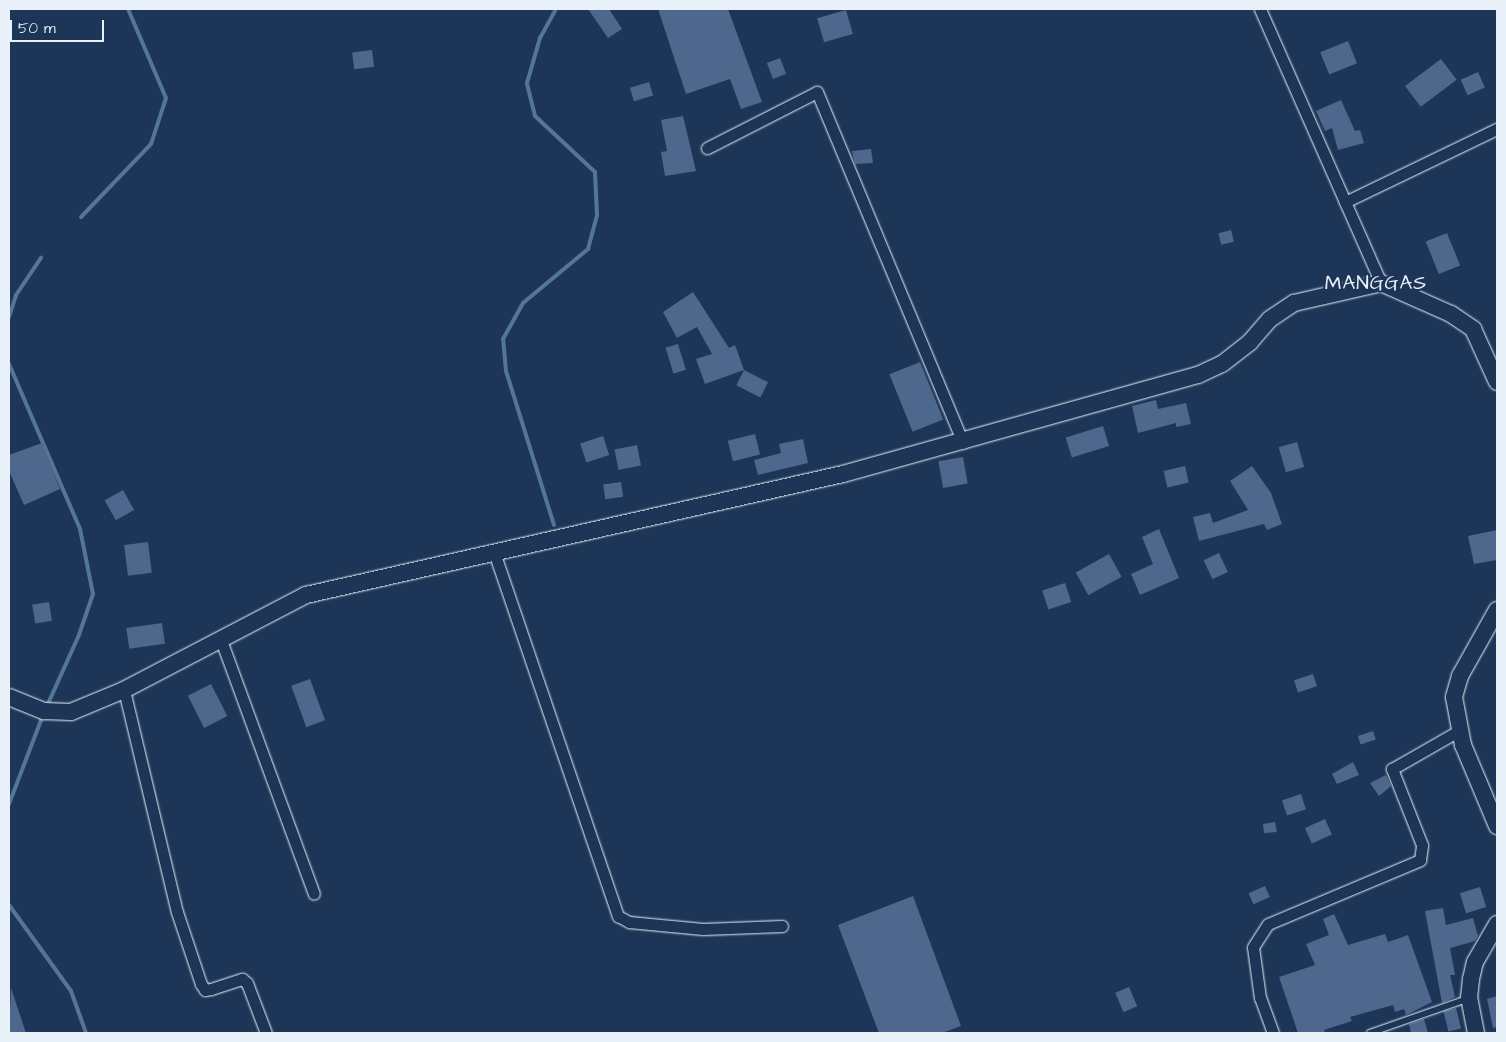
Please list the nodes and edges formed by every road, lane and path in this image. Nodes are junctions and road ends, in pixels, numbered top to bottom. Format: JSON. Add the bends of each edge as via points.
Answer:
{"nodes":[{"id":1,"x":1260,"y":9,"type":"edge"},
{"id":2,"x":1497,"y":129,"type":"edge"},
{"id":3,"x":707,"y":148,"type":"dead end"},
{"id":4,"x":1345,"y":202,"type":"junction"},
{"id":5,"x":1381,"y":283,"type":"junction"},
{"id":6,"x":1497,"y":382,"type":"edge"},
{"id":7,"x":963,"y":443,"type":"junction"},
{"id":8,"x":494,"y":552,"type":"junction"},
{"id":9,"x":1497,"y":610,"type":"edge"},
{"id":10,"x":221,"y":640,"type":"junction"},
{"id":11,"x":124,"y":690,"type":"junction"},
{"id":12,"x":9,"y":696,"type":"edge"},
{"id":13,"x":1460,"y":730,"type":"junction"},
{"id":14,"x":1497,"y":826,"type":"edge"},
{"id":15,"x":314,"y":894,"type":"dead end"},
{"id":16,"x":1497,"y":924,"type":"edge"},
{"id":17,"x":782,"y":926,"type":"dead end"},
{"id":18,"x":1469,"y":998,"type":"junction"},
{"id":19,"x":266,"y":1033,"type":"edge"},
{"id":20,"x":1273,"y":1033,"type":"edge"},
{"id":21,"x":1370,"y":1033,"type":"edge"},
{"id":22,"x":1476,"y":1033,"type":"edge"}],
"edges":[{"from":1,"to":4,"type":"street"},
{"from":2,"to":4,"type":"street"},
{"from":3,"to":7,"type":"street","via":[[817,92]]},
{"from":4,"to":5,"type":"street"},
{"from":5,"to":6,"type":"street","via":[[1451,314],[1473,329]]},
{"from":5,"to":7,"type":"street","via":[[1294,303],[1270,319],[1250,342],[1222,364],[1198,375]]},
{"from":7,"to":8,"type":"street","via":[[844,474]]},
{"from":8,"to":10,"type":"street","via":[[306,595]]},
{"from":8,"to":17,"type":"street","via":[[618,916],[629,922],[703,929]]},
{"from":9,"to":13,"type":"street","via":[[1458,683],[1454,697]]},
{"from":10,"to":11,"type":"street"},
{"from":10,"to":15,"type":"street"},
{"from":11,"to":12,"type":"street","via":[[71,712],[44,711]]},
{"from":11,"to":19,"type":"street","via":[[177,912],[201,984],[205,990],[242,979],[247,983]]},
{"from":13,"to":14,"type":"street","via":[[1462,745]]},
{"from":13,"to":20,"type":"street","via":[[1392,769],[1422,845],[1420,860],[1268,924],[1253,947],[1260,998]]},
{"from":16,"to":18,"type":"street","via":[[1475,962]]},
{"from":18,"to":21,"type":"lane"},
{"from":18,"to":22,"type":"street"}]}
